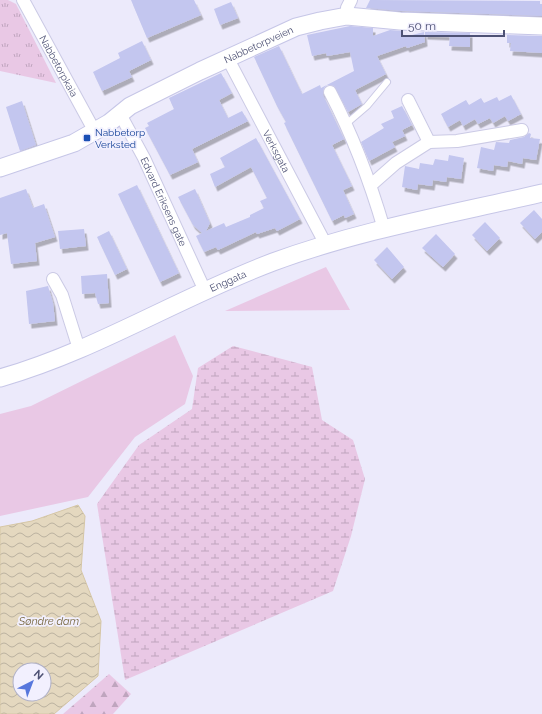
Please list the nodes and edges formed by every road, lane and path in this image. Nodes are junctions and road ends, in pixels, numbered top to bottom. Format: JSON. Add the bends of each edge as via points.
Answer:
{"nodes":[{"id":1,"x":24,"y":0,"type":"edge"},
{"id":2,"x":349,"y":8,"type":"edge"},
{"id":3,"x":542,"y":26,"type":"edge"},
{"id":4,"x":228,"y":59,"type":"junction"},
{"id":5,"x":387,"y":82,"type":"dead end"},
{"id":6,"x":330,"y":92,"type":"dead end"},
{"id":7,"x":408,"y":100,"type":"dead end"},
{"id":8,"x":120,"y":114,"type":"junction"},
{"id":9,"x":346,"y":124,"type":"junction"},
{"id":10,"x":522,"y":130,"type":"dead end"},
{"id":11,"x":96,"y":132,"type":"junction"},
{"id":12,"x":429,"y":142,"type":"junction"},
{"id":13,"x":0,"y":168,"type":"edge"},
{"id":14,"x":370,"y":185,"type":"junction"},
{"id":15,"x":542,"y":193,"type":"edge"},
{"id":16,"x":384,"y":229,"type":"junction"},
{"id":17,"x":325,"y":243,"type":"junction"},
{"id":18,"x":53,"y":279,"type":"dead end"},
{"id":19,"x":205,"y":291,"type":"junction"},
{"id":20,"x":78,"y":349,"type":"junction"},
{"id":21,"x":0,"y":378,"type":"edge"}],
"edges":[{"from":1,"to":11,"type":"street","name":"Nabbetorpkaia"},
{"from":2,"to":3,"type":"main road","name":"Nabbetorpveien","via":[[400,21]]},
{"from":2,"to":4,"type":"main road","name":"Nabbetorpveien","via":[[296,27]]},
{"from":4,"to":8,"type":"main road","name":"Nabbetorpveien","via":[[130,106]]},
{"from":4,"to":17,"type":"street","name":"Verksgata"},
{"from":5,"to":9,"type":"lane","via":[[367,106]]},
{"from":6,"to":9,"type":"street"},
{"from":7,"to":12,"type":"street"},
{"from":8,"to":11,"type":"main road","name":"Nabbetorpveien"},
{"from":8,"to":19,"type":"street","name":"Edvard Eriksens gate","via":[[144,158]]},
{"from":9,"to":14,"type":"street"},
{"from":10,"to":12,"type":"street","via":[[457,141]]},
{"from":11,"to":13,"type":"main road","name":"Nabbetorpveien","via":[[74,143]]},
{"from":12,"to":14,"type":"street","via":[[396,163]]},
{"from":14,"to":16,"type":"street"},
{"from":15,"to":16,"type":"main road","name":"Enggata"},
{"from":16,"to":17,"type":"main road","name":"Enggata"},
{"from":17,"to":19,"type":"main road","name":"Enggata"},
{"from":18,"to":20,"type":"street","via":[[62,296]]},
{"from":19,"to":20,"type":"main road","name":"Enggata"},
{"from":20,"to":21,"type":"main road","name":"Enggata"}]}
